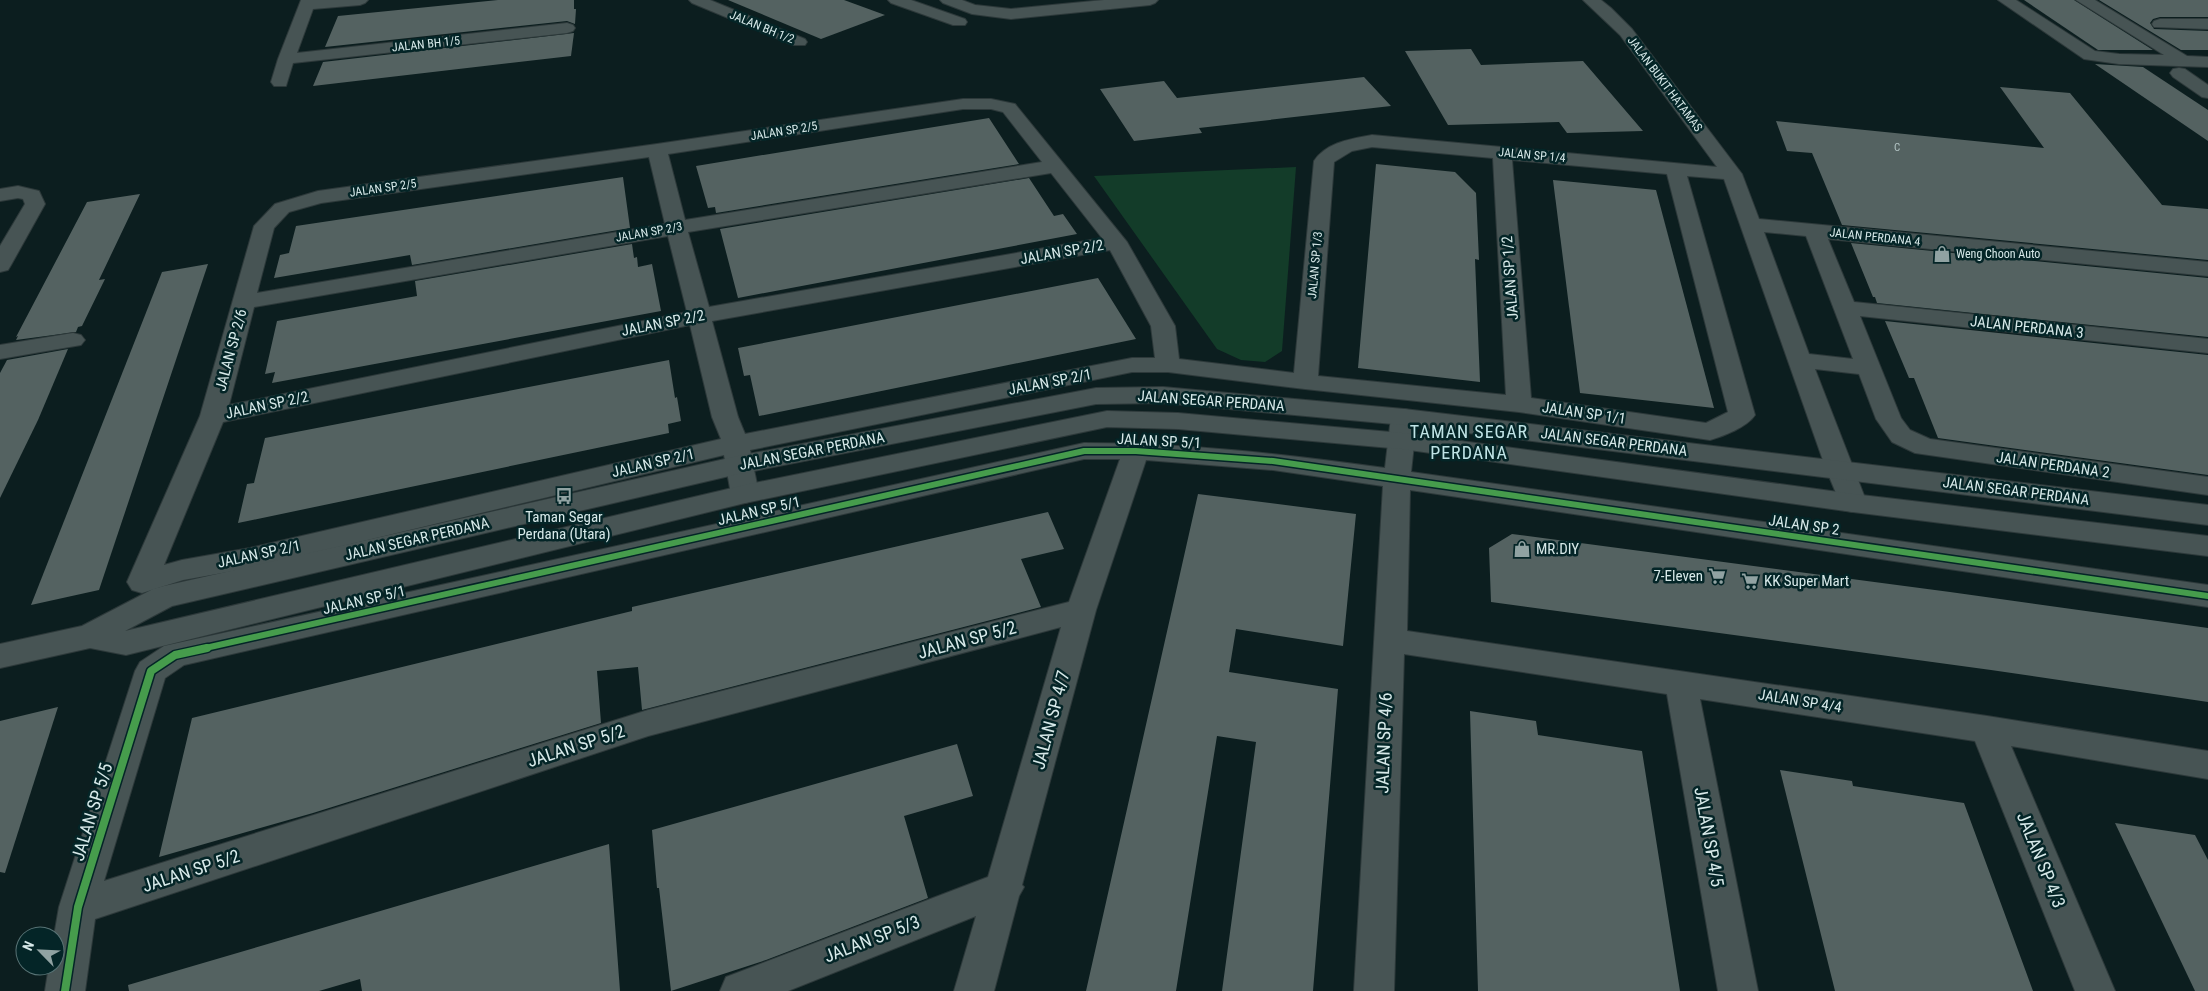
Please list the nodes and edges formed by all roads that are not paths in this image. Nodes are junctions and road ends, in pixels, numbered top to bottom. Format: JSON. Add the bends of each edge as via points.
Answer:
{"nodes":[{"id":1,"x":360,"y":0,"type":"edge"},
{"id":2,"x":697,"y":0,"type":"edge"},
{"id":3,"x":896,"y":0,"type":"edge"},
{"id":4,"x":948,"y":0,"type":"edge"},
{"id":5,"x":1150,"y":0,"type":"edge"},
{"id":6,"x":1591,"y":0,"type":"edge"},
{"id":7,"x":2006,"y":0,"type":"edge"},
{"id":8,"x":2084,"y":0,"type":"edge"},
{"id":9,"x":308,"y":3,"type":"edge"},
{"id":10,"x":2144,"y":14,"type":"dead end"},
{"id":11,"x":958,"y":22,"type":"dead end"},
{"id":12,"x":2160,"y":24,"type":"junction"},
{"id":13,"x":2208,"y":24,"type":"edge"},
{"id":14,"x":567,"y":28,"type":"dead end"},
{"id":15,"x":799,"y":42,"type":"dead end"},
{"id":16,"x":2208,"y":53,"type":"edge"},
{"id":17,"x":286,"y":59,"type":"junction"},
{"id":18,"x":2208,"y":62,"type":"edge"},
{"id":19,"x":2180,"y":66,"type":"junction"},
{"id":20,"x":280,"y":82,"type":"dead end"},
{"id":21,"x":2208,"y":93,"type":"edge"},
{"id":22,"x":657,"y":150,"type":"junction"},
{"id":23,"x":1332,"y":152,"type":"joint"},
{"id":24,"x":1502,"y":153,"type":"junction"},
{"id":25,"x":1056,"y":166,"type":"junction"},
{"id":26,"x":1675,"y":168,"type":"junction"},
{"id":27,"x":1732,"y":174,"type":"junction"},
{"id":28,"x":0,"y":195,"type":"edge"},
{"id":29,"x":1752,"y":225,"type":"junction"},
{"id":30,"x":264,"y":226,"type":"joint"},
{"id":31,"x":677,"y":228,"type":"junction"},
{"id":32,"x":1814,"y":231,"type":"junction"},
{"id":33,"x":1116,"y":242,"type":"junction"},
{"id":34,"x":0,"y":265,"type":"edge"},
{"id":35,"x":2208,"y":269,"type":"edge"},
{"id":36,"x":244,"y":302,"type":"junction"},
{"id":37,"x":1846,"y":308,"type":"junction"},
{"id":38,"x":699,"y":316,"type":"junction"},
{"id":39,"x":73,"y":340,"type":"dead end"},
{"id":40,"x":2208,"y":346,"type":"edge"},
{"id":41,"x":0,"y":352,"type":"edge"},
{"id":42,"x":1800,"y":360,"type":"junction"},
{"id":43,"x":1168,"y":365,"type":"junction"},
{"id":44,"x":1869,"y":368,"type":"junction"},
{"id":45,"x":1305,"y":382,"type":"junction"},
{"id":46,"x":1519,"y":404,"type":"junction"},
{"id":47,"x":213,"y":416,"type":"junction"},
{"id":48,"x":1403,"y":429,"type":"junction"},
{"id":49,"x":1136,"y":451,"type":"junction"},
{"id":50,"x":737,"y":455,"type":"junction"},
{"id":51,"x":1839,"y":469,"type":"junction"},
{"id":52,"x":2208,"y":486,"type":"edge"},
{"id":53,"x":1397,"y":487,"type":"junction"},
{"id":54,"x":745,"y":494,"type":"junction"},
{"id":55,"x":1853,"y":503,"type":"junction"},
{"id":56,"x":2208,"y":515,"type":"edge"},
{"id":57,"x":2208,"y":546,"type":"edge"},
{"id":58,"x":142,"y":582,"type":"joint"},
{"id":59,"x":2208,"y":596,"type":"edge"},
{"id":60,"x":1081,"y":610,"type":"junction"},
{"id":61,"x":90,"y":636,"type":"junction"},
{"id":62,"x":1390,"y":640,"type":"junction"},
{"id":63,"x":0,"y":656,"type":"edge"},
{"id":64,"x":175,"y":656,"type":"joint"},
{"id":65,"x":1681,"y":683,"type":"junction"},
{"id":66,"x":1987,"y":729,"type":"junction"},
{"id":67,"x":2208,"y":765,"type":"edge"},
{"id":68,"x":1005,"y":887,"type":"junction"},
{"id":69,"x":78,"y":907,"type":"junction"},
{"id":70,"x":65,"y":991,"type":"edge"},
{"id":71,"x":740,"y":991,"type":"edge"},
{"id":72,"x":974,"y":991,"type":"edge"},
{"id":73,"x":1374,"y":991,"type":"edge"},
{"id":74,"x":1738,"y":991,"type":"edge"},
{"id":75,"x":2095,"y":991,"type":"edge"}],
"edges":[{"from":1,"to":9,"type":"street"},
{"from":2,"to":15,"type":"street","name":"JALAN BH 1/2"},
{"from":3,"to":11,"type":"street"},
{"from":4,"to":5,"type":"street","via":[[972,9],[1011,14]]},
{"from":6,"to":27,"type":"street","name":"JALAN BUKIT HATAMAS","via":[[1626,32]]},
{"from":7,"to":19,"type":"street","via":[[2090,55]]},
{"from":8,"to":19,"type":"street"},
{"from":9,"to":17,"type":"street"},
{"from":10,"to":12,"type":"street"},
{"from":12,"to":13,"type":"street"},
{"from":12,"to":16,"type":"street"},
{"from":14,"to":17,"type":"street","name":"JALAN BH 1/5"},
{"from":17,"to":20,"type":"street"},
{"from":18,"to":19,"type":"street"},
{"from":19,"to":21,"type":"street"},
{"from":22,"to":25,"type":"street","name":"JALAN SP 2/5","via":[[962,104],[991,104],[1009,108]]},
{"from":22,"to":30,"type":"street","name":"JALAN SP 2/5","via":[[318,197],[282,208]]},
{"from":22,"to":31,"type":"street"},
{"from":23,"to":24,"type":"street","name":"JALAN SP 1/4","via":[[1346,145],[1372,141]]},
{"from":23,"to":45,"type":"street","name":"JALAN SP 1/3","via":[[1324,162]]},
{"from":24,"to":26,"type":"street","name":"JALAN SP 1/4"},
{"from":24,"to":46,"type":"street","name":"JALAN SP 1/2"},
{"from":25,"to":31,"type":"street","name":"JALAN SP 2/3"},
{"from":25,"to":33,"type":"street","name":"JALAN SP 2/5"},
{"from":26,"to":27,"type":"street","name":"JALAN SP 1/4"},
{"from":26,"to":46,"type":"street","name":"JALAN SP 1/1","via":[[1742,415],[1710,432]]},
{"from":27,"to":29,"type":"street"},
{"from":28,"to":34,"type":"street","via":[[18,192],[32,195],[35,204]]},
{"from":29,"to":32,"type":"street","name":"JALAN PERDANA 4"},
{"from":29,"to":42,"type":"street"},
{"from":30,"to":36,"type":"street","name":"JALAN SP 2/6"},
{"from":31,"to":36,"type":"street","name":"JALAN SP 2/3"},
{"from":31,"to":38,"type":"street"},
{"from":32,"to":35,"type":"street","name":"JALAN PERDANA 4"},
{"from":32,"to":37,"type":"street"},
{"from":33,"to":38,"type":"street","name":"JALAN SP 2/2"},
{"from":33,"to":43,"type":"street","name":"JALAN SP 2/5","via":[[1163,326]]},
{"from":36,"to":47,"type":"street","name":"JALAN SP 2/6"},
{"from":37,"to":40,"type":"street","name":"JALAN PERDANA 3"},
{"from":37,"to":44,"type":"street"},
{"from":38,"to":47,"type":"street","name":"JALAN SP 2/2"},
{"from":38,"to":50,"type":"street"},
{"from":39,"to":41,"type":"street"},
{"from":42,"to":44,"type":"street"},
{"from":42,"to":51,"type":"street"},
{"from":43,"to":45,"type":"street","name":"JALAN SP 1/1"},
{"from":43,"to":50,"type":"street","name":"JALAN SP 2/1","via":[[1132,366]]},
{"from":44,"to":52,"type":"street","name":"JALAN PERDANA 2","via":[[1889,419],[1901,436],[1924,447]]},
{"from":45,"to":46,"type":"street","name":"JALAN SP 1/1"},
{"from":47,"to":58,"type":"street","name":"JALAN SP 2/6"},
{"from":48,"to":50,"type":"street","name":"JALAN SEGAR PERDANA","via":[[1163,394],[1096,396]]},
{"from":48,"to":51,"type":"street","name":"JALAN SEGAR PERDANA"},
{"from":48,"to":53,"type":"street","name":"JALAN SP 4/6"},
{"from":48,"to":54,"type":"street","name":"JALAN SEGAR PERDANA","via":[[1107,419]]},
{"from":48,"to":55,"type":"street","name":"JALAN SEGAR PERDANA"},
{"from":49,"to":53,"type":"street","name":"JALAN SP 5/1","via":[[1273,461],[1354,472]]},
{"from":49,"to":60,"type":"street","name":"JALAN SP 4/7"},
{"from":49,"to":64,"type":"street","name":"JALAN SP 5/1","via":[[1084,451]]},
{"from":50,"to":54,"type":"street"},
{"from":50,"to":58,"type":"street","name":"JALAN SP 2/1","via":[[182,570]]},
{"from":50,"to":61,"type":"street","name":"JALAN SEGAR PERDANA","via":[[164,597]]},
{"from":51,"to":55,"type":"street"},
{"from":51,"to":56,"type":"street","name":"JALAN SEGAR PERDANA"},
{"from":53,"to":59,"type":"street","name":"JALAN SP 2"},
{"from":53,"to":62,"type":"street","name":"JALAN SP 4/6"},
{"from":54,"to":61,"type":"street","name":"JALAN SEGAR PERDANA","via":[[126,643]]},
{"from":55,"to":57,"type":"street","name":"JALAN SEGAR PERDANA"},
{"from":60,"to":68,"type":"street","name":"JALAN SP 4/7"},
{"from":60,"to":69,"type":"street","name":"JALAN SP 5/2","via":[[648,723]]},
{"from":61,"to":63,"type":"street","name":"JALAN SEGAR PERDANA"},
{"from":62,"to":65,"type":"street","name":"JALAN SP 4/4"},
{"from":62,"to":73,"type":"street","name":"JALAN SP 4/6"},
{"from":64,"to":69,"type":"street","name":"JALAN SP 5/5","via":[[151,671]]},
{"from":65,"to":66,"type":"street","name":"JALAN SP 4/4"},
{"from":65,"to":74,"type":"street","name":"JALAN SP 4/5"},
{"from":66,"to":67,"type":"street","name":"JALAN SP 4/4"},
{"from":66,"to":75,"type":"street","name":"JALAN SP 4/3"},
{"from":68,"to":71,"type":"street","name":"JALAN SP 5/3"},
{"from":68,"to":72,"type":"street","name":"JALAN SP 4/7"},
{"from":69,"to":70,"type":"street","name":"JALAN SP 5/5"}]}
